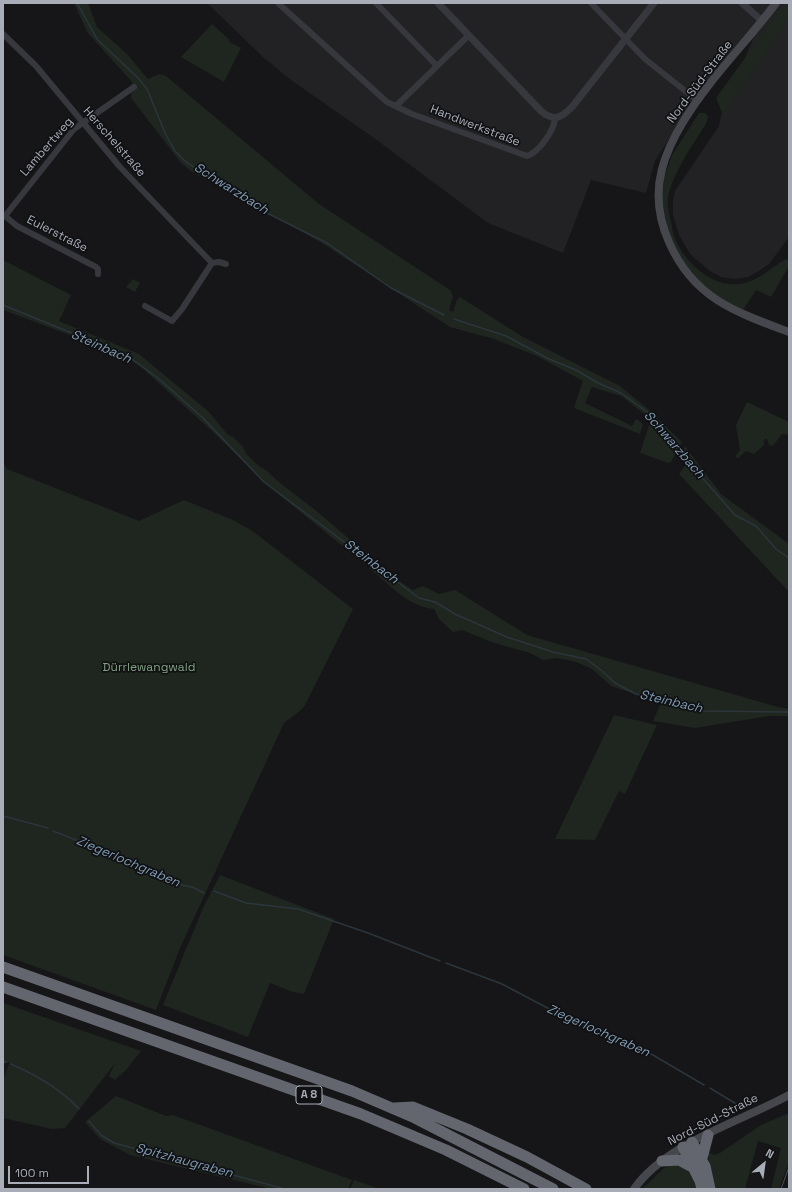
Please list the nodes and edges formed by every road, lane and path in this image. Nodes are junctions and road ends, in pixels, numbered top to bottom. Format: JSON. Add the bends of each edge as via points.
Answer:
{"nodes":[{"id":1,"x":278,"y":3,"type":"edge"},
{"id":2,"x":376,"y":3,"type":"edge"},
{"id":3,"x":438,"y":3,"type":"edge"},
{"id":4,"x":591,"y":3,"type":"edge"},
{"id":5,"x":654,"y":3,"type":"edge"},
{"id":6,"x":742,"y":3,"type":"edge"},
{"id":7,"x":776,"y":3,"type":"edge"},
{"id":8,"x":762,"y":21,"type":"junction"},
{"id":9,"x":3,"y":34,"type":"edge"},
{"id":10,"x":468,"y":35,"type":"junction"},
{"id":11,"x":624,"y":39,"type":"junction"},
{"id":12,"x":437,"y":66,"type":"junction"},
{"id":13,"x":134,"y":87,"type":"dead end"},
{"id":14,"x":698,"y":101,"type":"junction"},
{"id":15,"x":396,"y":106,"type":"junction"},
{"id":16,"x":555,"y":118,"type":"junction"},
{"id":17,"x":82,"y":122,"type":"junction"},
{"id":18,"x":4,"y":216,"type":"edge"},
{"id":19,"x":212,"y":264,"type":"junction"},
{"id":20,"x":226,"y":264,"type":"dead end"},
{"id":21,"x":98,"y":274,"type":"dead end"},
{"id":22,"x":145,"y":306,"type":"dead end"},
{"id":23,"x":789,"y":332,"type":"edge"},
{"id":24,"x":3,"y":967,"type":"edge"},
{"id":25,"x":3,"y":987,"type":"edge"},
{"id":26,"x":789,"y":1094,"type":"edge"},
{"id":27,"x":391,"y":1108,"type":"junction"},
{"id":28,"x":697,"y":1142,"type":"junction"},
{"id":29,"x":662,"y":1160,"type":"junction"},
{"id":30,"x":694,"y":1168,"type":"junction"},
{"id":31,"x":524,"y":1189,"type":"edge"},
{"id":32,"x":553,"y":1189,"type":"edge"},
{"id":33,"x":586,"y":1189,"type":"edge"},
{"id":34,"x":634,"y":1189,"type":"edge"},
{"id":35,"x":702,"y":1189,"type":"edge"},
{"id":36,"x":710,"y":1189,"type":"edge"}],
"edges":[{"from":1,"to":15,"type":"street","name":"Handwerkstraße","via":[[387,102]]},
{"from":2,"to":12,"type":"street"},
{"from":3,"to":10,"type":"street"},
{"from":4,"to":11,"type":"street"},
{"from":5,"to":11,"type":"street"},
{"from":6,"to":8,"type":"street"},
{"from":7,"to":8,"type":"main road","name":"Nord-Süd-Straße"},
{"from":8,"to":14,"type":"main road","name":"Nord-Süd-Straße"},
{"from":9,"to":17,"type":"street","name":"Herschelstraße","via":[[36,66]]},
{"from":10,"to":12,"type":"street"},
{"from":10,"to":16,"type":"street","via":[[541,111]]},
{"from":11,"to":14,"type":"street"},
{"from":11,"to":16,"type":"street","via":[[572,107],[563,116]]},
{"from":12,"to":15,"type":"street"},
{"from":13,"to":17,"type":"street","name":"Lambertweg"},
{"from":14,"to":23,"type":"main road","name":"Nord-Süd-Straße","via":[[676,135],[661,170],[659,203],[664,227],[679,261],[696,283],[717,300],[748,316]]},
{"from":15,"to":16,"type":"street","name":"Handwerkstraße","via":[[527,156],[535,152],[553,127]]},
{"from":17,"to":18,"type":"street","name":"Lambertweg"},
{"from":17,"to":19,"type":"street","name":"Herschelstraße","via":[[120,167]]},
{"from":18,"to":21,"type":"street","name":"Eulerstraße","via":[[17,226],[98,269]]},
{"from":19,"to":20,"type":"street"},
{"from":19,"to":22,"type":"street","via":[[172,321]]},
{"from":24,"to":27,"type":"highway","number":"A 8","via":[[304,1073]]},
{"from":25,"to":31,"type":"highway","number":"A 8","via":[[361,1114],[446,1150]]},
{"from":26,"to":28,"type":"main road","name":"Nord-Süd-Straße"},
{"from":27,"to":32,"type":"highway","number":"A 8","via":[[472,1146]]},
{"from":27,"to":33,"type":"highway","number":"A 8","via":[[413,1107],[437,1116],[501,1144]]},
{"from":28,"to":29,"type":"main road","name":"Nord-Süd-Straße"},
{"from":28,"to":30,"type":"highway"},
{"from":28,"to":36,"type":"highway","via":[[708,1173]]},
{"from":29,"to":30,"type":"highway","via":[[678,1160]]},
{"from":29,"to":34,"type":"main road","name":"Nord-Süd-Straße"},
{"from":30,"to":35,"type":"highway"}]}
